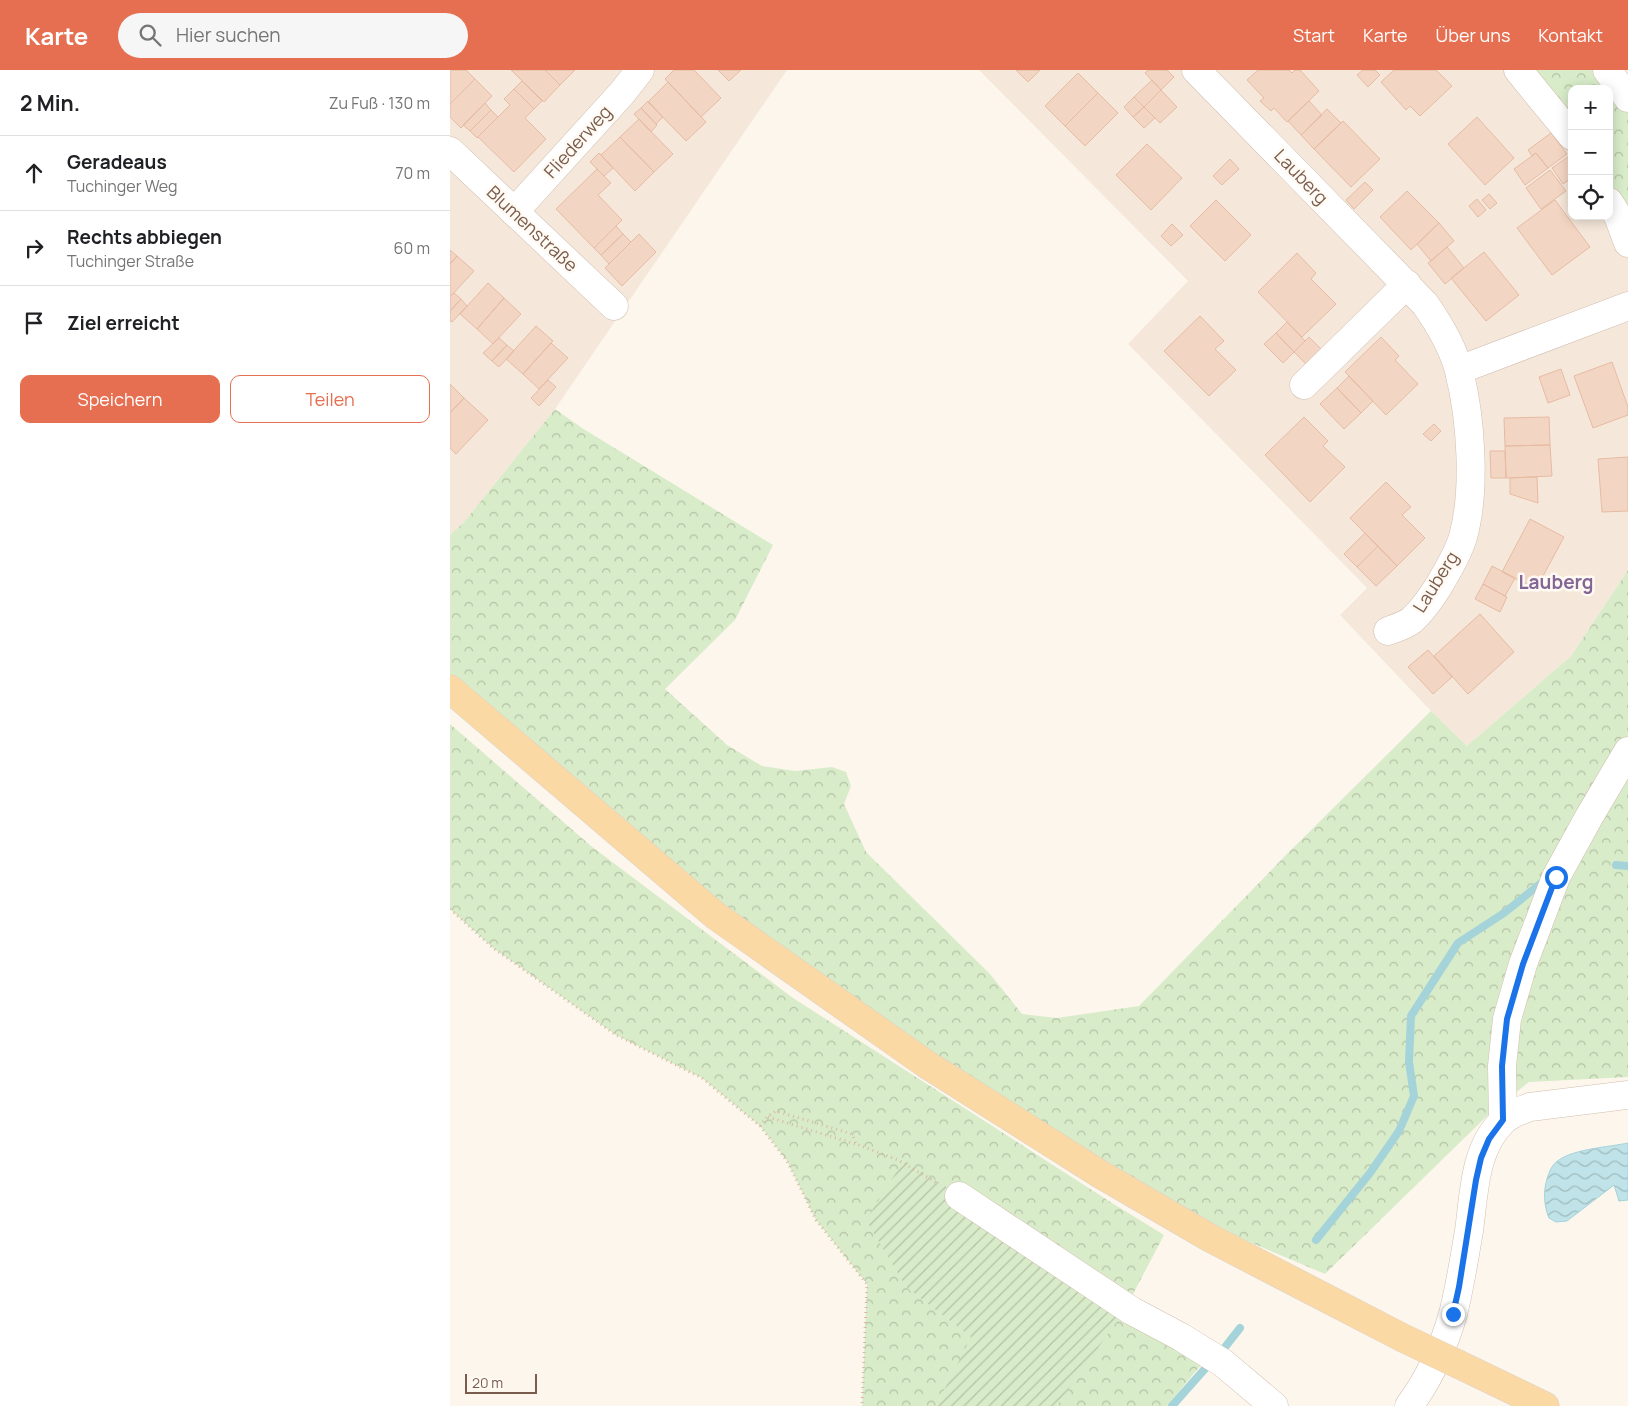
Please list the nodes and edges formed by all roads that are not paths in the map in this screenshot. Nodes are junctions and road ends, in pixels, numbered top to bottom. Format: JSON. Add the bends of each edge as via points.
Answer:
{"nodes":[{"id":1,"x":640,"y":70,"type":"edge"},
{"id":2,"x":1196,"y":70,"type":"edge"},
{"id":3,"x":1518,"y":70,"type":"edge"},
{"id":4,"x":1607,"y":70,"type":"edge"},
{"id":5,"x":1628,"y":98,"type":"edge"},
{"id":6,"x":1568,"y":131,"type":"edge"},
{"id":7,"x":450,"y":152,"type":"edge"},
{"id":8,"x":1613,"y":208,"type":"edge"},
{"id":9,"x":514,"y":212,"type":"junction"},
{"id":10,"x":1628,"y":243,"type":"edge"},
{"id":11,"x":1407,"y":284,"type":"junction"},
{"id":12,"x":614,"y":306,"type":"dead end"},
{"id":13,"x":1628,"y":306,"type":"edge"},
{"id":14,"x":1459,"y":370,"type":"junction"},
{"id":15,"x":1304,"y":385,"type":"dead end"},
{"id":16,"x":1388,"y":632,"type":"dead end"},
{"id":17,"x":450,"y":689,"type":"edge"},
{"id":18,"x":1628,"y":752,"type":"edge"},
{"id":19,"x":1628,"y":1095,"type":"edge"},
{"id":20,"x":1503,"y":1120,"type":"junction"},
{"id":21,"x":959,"y":1196,"type":"road end"},
{"id":22,"x":1538,"y":1403,"type":"edge"},
{"id":23,"x":1274,"y":1406,"type":"edge"},
{"id":24,"x":1409,"y":1406,"type":"edge"}],
"edges":[{"from":1,"to":9,"type":"street","name":"Fliederweg"},
{"from":2,"to":11,"type":"street","name":"Lauberg"},
{"from":3,"to":6,"type":"street"},
{"from":4,"to":5,"type":"street"},
{"from":7,"to":9,"type":"street","name":"Blumenstraße"},
{"from":8,"to":10,"type":"street"},
{"from":9,"to":12,"type":"street","name":"Blumenstraße"},
{"from":11,"to":14,"type":"street","name":"Lauberg","via":[[1437,322]]},
{"from":11,"to":15,"type":"street"},
{"from":13,"to":14,"type":"street"},
{"from":14,"to":16,"type":"street","name":"Lauberg","via":[[1471,459],[1470,505],[1463,538],[1430,599],[1411,621]]},
{"from":17,"to":22,"type":"main road","bridge":true,"via":[[716,916],[926,1064],[1100,1174],[1210,1238],[1403,1338]]},
{"from":18,"to":20,"type":"street","via":[[1556,877],[1523,964],[1507,1019],[1502,1066]]},
{"from":19,"to":20,"type":"street","via":[[1543,1105],[1514,1112]]},
{"from":20,"to":24,"type":"street","via":[[1489,1139],[1481,1158],[1453,1314],[1429,1376]]},
{"from":21,"to":23,"type":"street","via":[[1132,1311],[1181,1336],[1223,1363]]}]}
